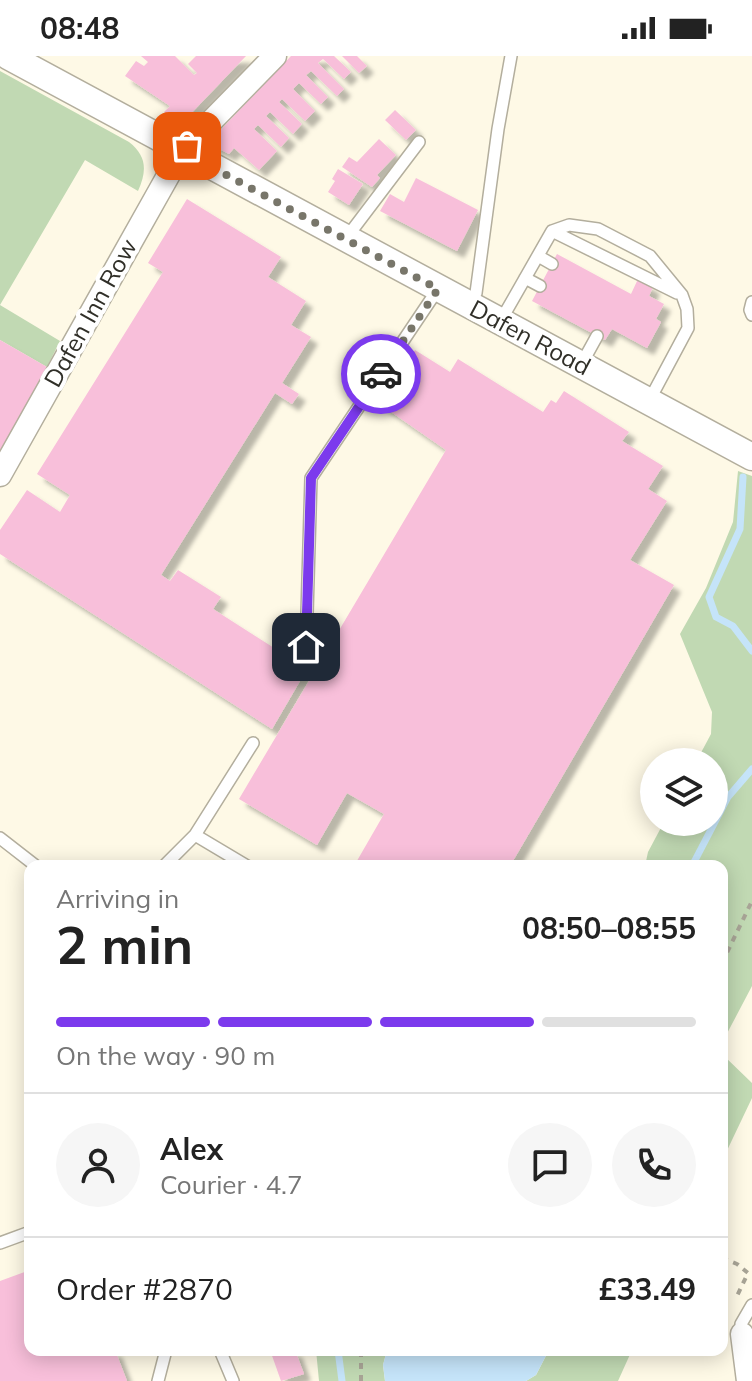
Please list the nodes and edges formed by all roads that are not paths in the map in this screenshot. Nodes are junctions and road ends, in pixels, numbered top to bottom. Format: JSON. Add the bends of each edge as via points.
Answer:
{"nodes":[{"id":1,"x":8,"y":56,"type":"edge"},
{"id":2,"x":275,"y":56,"type":"edge"},
{"id":3,"x":511,"y":56,"type":"edge"},
{"id":4,"x":419,"y":142,"type":"dead end"},
{"id":5,"x":182,"y":151,"type":"junction"},
{"id":6,"x":552,"y":231,"type":"junction"},
{"id":7,"x":345,"y":239,"type":"junction"},
{"id":8,"x":538,"y":256,"type":"junction"},
{"id":9,"x":552,"y":264,"type":"dead end"},
{"id":10,"x":525,"y":278,"type":"junction"},
{"id":11,"x":540,"y":286,"type":"dead end"},
{"id":12,"x":438,"y":289,"type":"junction"},
{"id":13,"x":682,"y":295,"type":"junction"},
{"id":14,"x":752,"y":302,"type":"edge"},
{"id":15,"x":469,"y":306,"type":"junction"},
{"id":16,"x":752,"y":315,"type":"edge"},
{"id":17,"x":500,"y":322,"type":"junction"},
{"id":18,"x":597,"y":336,"type":"dead end"},
{"id":19,"x":581,"y":365,"type":"junction"},
{"id":20,"x":649,"y":402,"type":"junction"},
{"id":21,"x":752,"y":457,"type":"edge"},
{"id":22,"x":0,"y":475,"type":"edge"},
{"id":23,"x":306,"y":647,"type":"dead end"},
{"id":24,"x":253,"y":743,"type":"dead end"},
{"id":25,"x":195,"y":835,"type":"junction"},
{"id":26,"x":0,"y":838,"type":"edge"},
{"id":27,"x":28,"y":860,"type":"edge"},
{"id":28,"x":170,"y":860,"type":"edge"},
{"id":29,"x":237,"y":860,"type":"edge"},
{"id":30,"x":24,"y":1234,"type":"edge"},
{"id":31,"x":0,"y":1243,"type":"edge"},
{"id":32,"x":752,"y":1305,"type":"edge"},
{"id":33,"x":742,"y":1334,"type":"joint"},
{"id":34,"x":164,"y":1356,"type":"edge"},
{"id":35,"x":223,"y":1356,"type":"edge"},
{"id":36,"x":158,"y":1381,"type":"edge"},
{"id":37,"x":233,"y":1381,"type":"edge"},
{"id":38,"x":748,"y":1381,"type":"edge"}],
"edges":[{"from":1,"to":5,"type":"street","name":"Dafen Road"},
{"from":2,"to":5,"type":"street","name":"Dafen Inn Row"},
{"from":3,"to":15,"type":"lane","via":[[476,293]]},
{"from":4,"to":7,"type":"lane"},
{"from":5,"to":7,"type":"street","name":"Dafen Road"},
{"from":5,"to":22,"type":"street","name":"Dafen Inn Row"},
{"from":6,"to":8,"type":"lane"},
{"from":6,"to":13,"type":"lane"},
{"from":6,"to":13,"type":"lane","via":[[569,225],[598,229],[650,256]]},
{"from":7,"to":12,"type":"street","name":"Dafen Road"},
{"from":8,"to":9,"type":"lane"},
{"from":8,"to":10,"type":"lane"},
{"from":10,"to":11,"type":"lane"},
{"from":10,"to":17,"type":"lane"},
{"from":12,"to":15,"type":"street","name":"Dafen Road"},
{"from":12,"to":23,"type":"lane","via":[[311,478]]},
{"from":13,"to":20,"type":"lane","via":[[688,328]]},
{"from":14,"to":16,"type":"lane"},
{"from":15,"to":17,"type":"street","name":"Dafen Road"},
{"from":17,"to":19,"type":"street","name":"Dafen Road"},
{"from":18,"to":19,"type":"lane"},
{"from":19,"to":20,"type":"street","name":"Dafen Road"},
{"from":20,"to":21,"type":"street","name":"Dafen Road"},
{"from":24,"to":25,"type":"lane"},
{"from":25,"to":28,"type":"lane"},
{"from":25,"to":29,"type":"lane"},
{"from":26,"to":27,"type":"lane"},
{"from":30,"to":31,"type":"lane"},
{"from":32,"to":33,"type":"lane","via":[[741,1324]]},
{"from":33,"to":38,"type":"street"},
{"from":34,"to":36,"type":"lane"},
{"from":35,"to":37,"type":"lane"}]}
